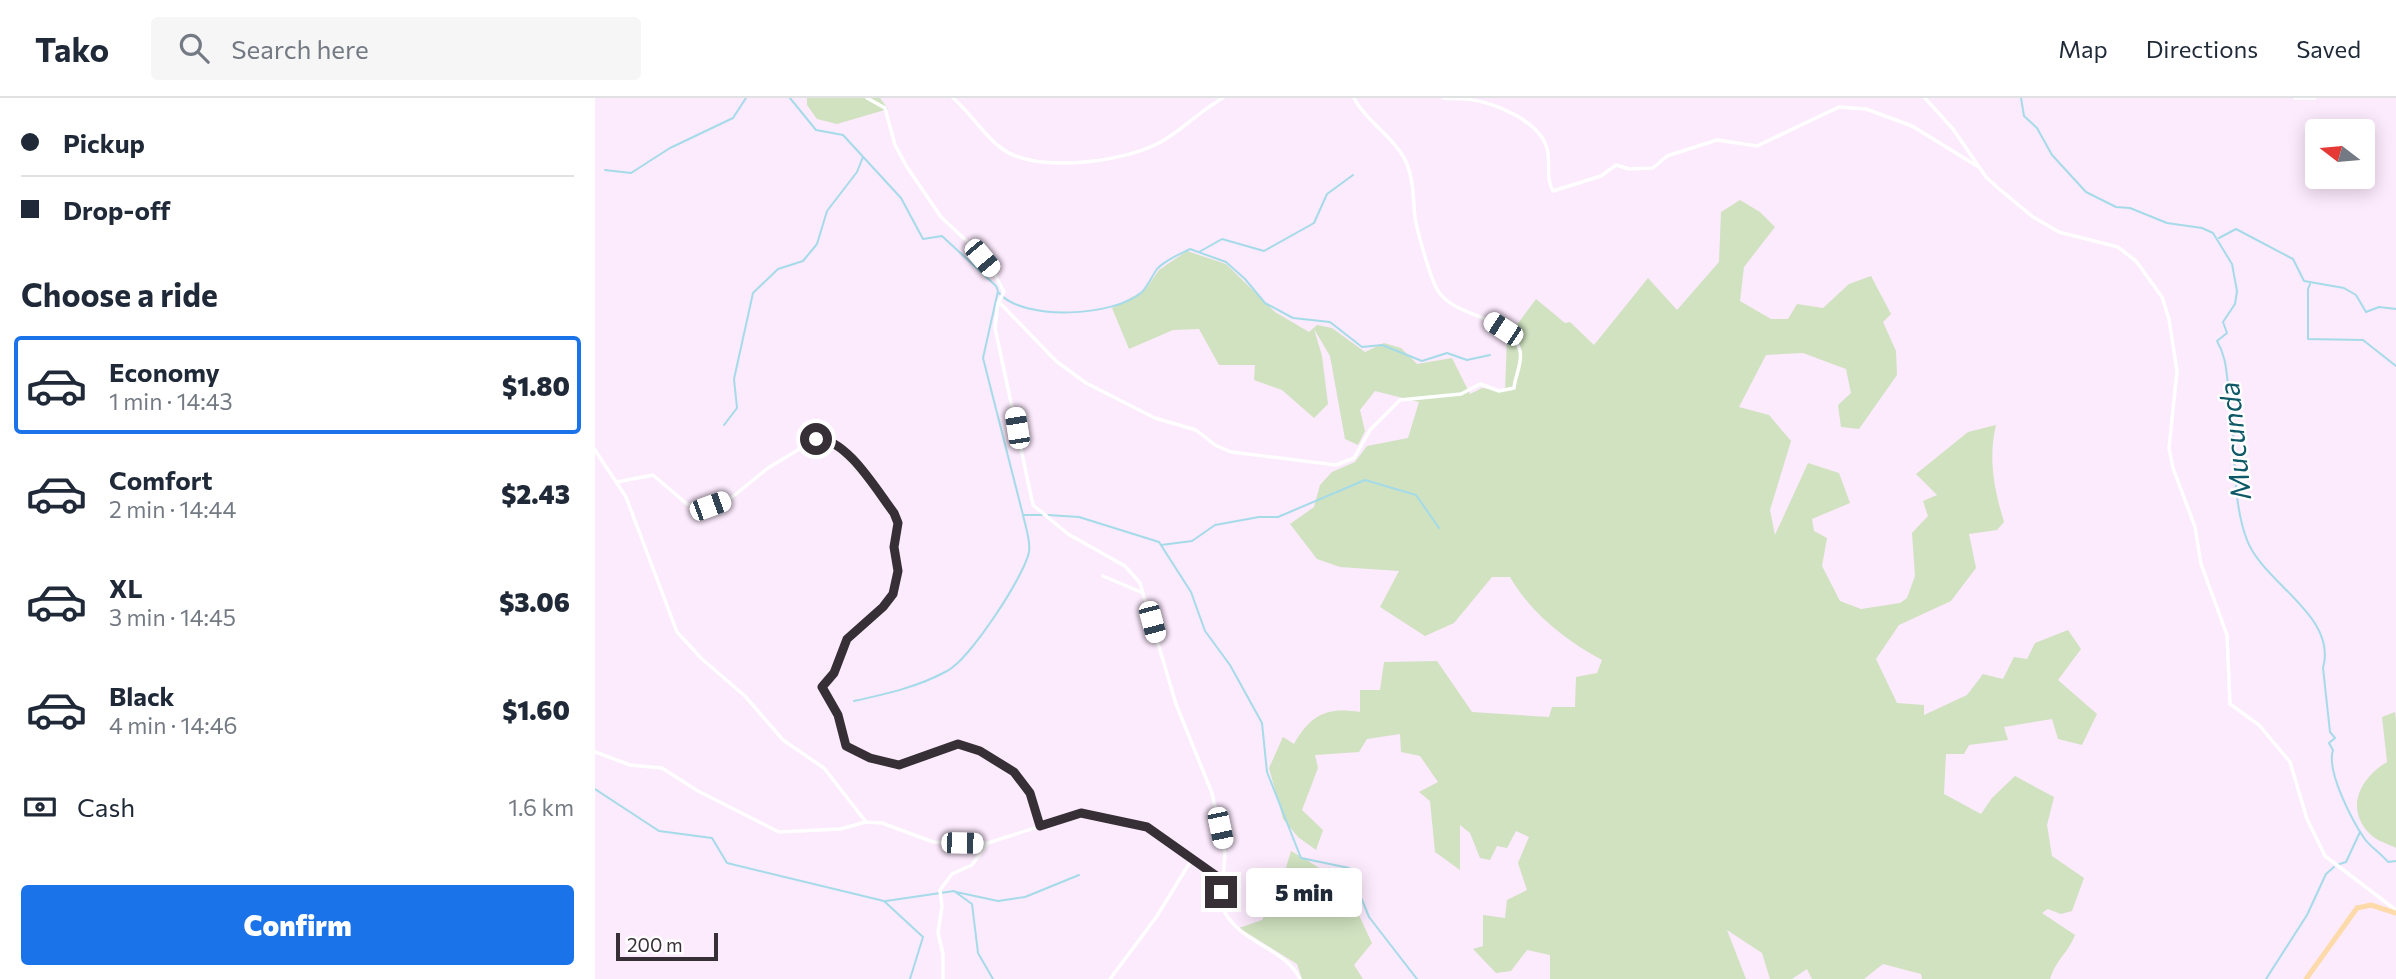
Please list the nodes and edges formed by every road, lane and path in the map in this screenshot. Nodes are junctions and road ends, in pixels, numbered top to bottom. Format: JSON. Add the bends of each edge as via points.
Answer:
{"nodes":[{"id":1,"x":867,"y":98,"type":"edge"},
{"id":2,"x":953,"y":98,"type":"edge"},
{"id":3,"x":1223,"y":98,"type":"edge"},
{"id":4,"x":1355,"y":98,"type":"edge"},
{"id":5,"x":1443,"y":98,"type":"edge"},
{"id":6,"x":1925,"y":98,"type":"edge"},
{"id":7,"x":2295,"y":98,"type":"edge"},
{"id":8,"x":2315,"y":98,"type":"edge"},
{"id":9,"x":1980,"y":168,"type":"junction"},
{"id":10,"x":999,"y":301,"type":"junction"},
{"id":11,"x":595,"y":450,"type":"edge"},
{"id":12,"x":617,"y":482,"type":"junction"},
{"id":13,"x":1103,"y":576,"type":"dead end"},
{"id":14,"x":1143,"y":593,"type":"junction"},
{"id":15,"x":595,"y":752,"type":"edge"},
{"id":16,"x":866,"y":822,"type":"junction"},
{"id":17,"x":1040,"y":826,"type":"junction"},
{"id":18,"x":988,"y":843,"type":"junction"},
{"id":19,"x":1192,"y":859,"type":"junction"},
{"id":20,"x":1222,"y":880,"type":"junction"},
{"id":21,"x":2396,"y":911,"type":"edge"},
{"id":22,"x":943,"y":979,"type":"edge"},
{"id":23,"x":1110,"y":979,"type":"edge"},
{"id":24,"x":1300,"y":979,"type":"edge"},
{"id":25,"x":2306,"y":979,"type":"edge"}],
"edges":[{"from":1,"to":10,"type":"street","via":[[885,108],[895,145],[940,217],[993,271],[1004,292]]},
{"from":2,"to":3,"type":"street","via":[[999,147],[1043,164],[1126,155],[1156,145]]},
{"from":4,"to":10,"type":"street","via":[[1407,164],[1417,227],[1437,289],[1513,337],[1520,355],[1514,387],[1499,391],[1480,384],[1461,394],[1399,400],[1370,430],[1354,458],[1336,465],[1231,452],[1196,430],[1155,418],[1086,383],[1056,362]]},
{"from":5,"to":9,"type":"street","via":[[1499,107],[1532,126],[1548,152],[1553,191],[1601,176],[1616,165],[1653,168],[1667,156],[1717,140],[1758,146],[1839,107],[1866,109],[1912,126]]},
{"from":6,"to":9,"type":"street"},
{"from":7,"to":8,"type":"street"},
{"from":9,"to":21,"type":"street","via":[[2033,217],[2076,238],[2118,247],[2156,285],[2167,307],[2178,371],[2169,448],[2195,527],[2201,564],[2227,635],[2230,704],[2283,750],[2325,856]]},
{"from":10,"to":14,"type":"street","via":[[995,328],[1033,505],[1067,534],[1125,566]]},
{"from":11,"to":12,"type":"street"},
{"from":12,"to":16,"type":"street","via":[[677,632],[745,696],[783,740],[824,768]]},
{"from":12,"to":17,"type":"street","via":[[653,475],[687,504],[702,509],[731,499],[787,455],[816,439],[834,441],[898,523],[893,594],[847,639],[834,673],[822,687],[838,715],[846,746],[899,765],[958,744],[980,751],[1014,772],[1030,793]]},
{"from":13,"to":14,"type":"street"},
{"from":14,"to":20,"type":"street","via":[[1165,671],[1212,793],[1224,848]]},
{"from":15,"to":16,"type":"street","via":[[630,765],[661,768],[779,832],[840,829]]},
{"from":16,"to":18,"type":"street","via":[[933,842]]},
{"from":17,"to":18,"type":"street"},
{"from":17,"to":19,"type":"street","via":[[1073,815],[1091,815],[1147,827]]},
{"from":18,"to":22,"type":"street","via":[[972,865],[952,874],[940,890]]},
{"from":19,"to":20,"type":"street"},
{"from":19,"to":23,"type":"street"},
{"from":20,"to":24,"type":"street","via":[[1221,905],[1228,920],[1290,964]]},
{"from":21,"to":25,"type":"main road","via":[[2371,905],[2357,908]]}]}
